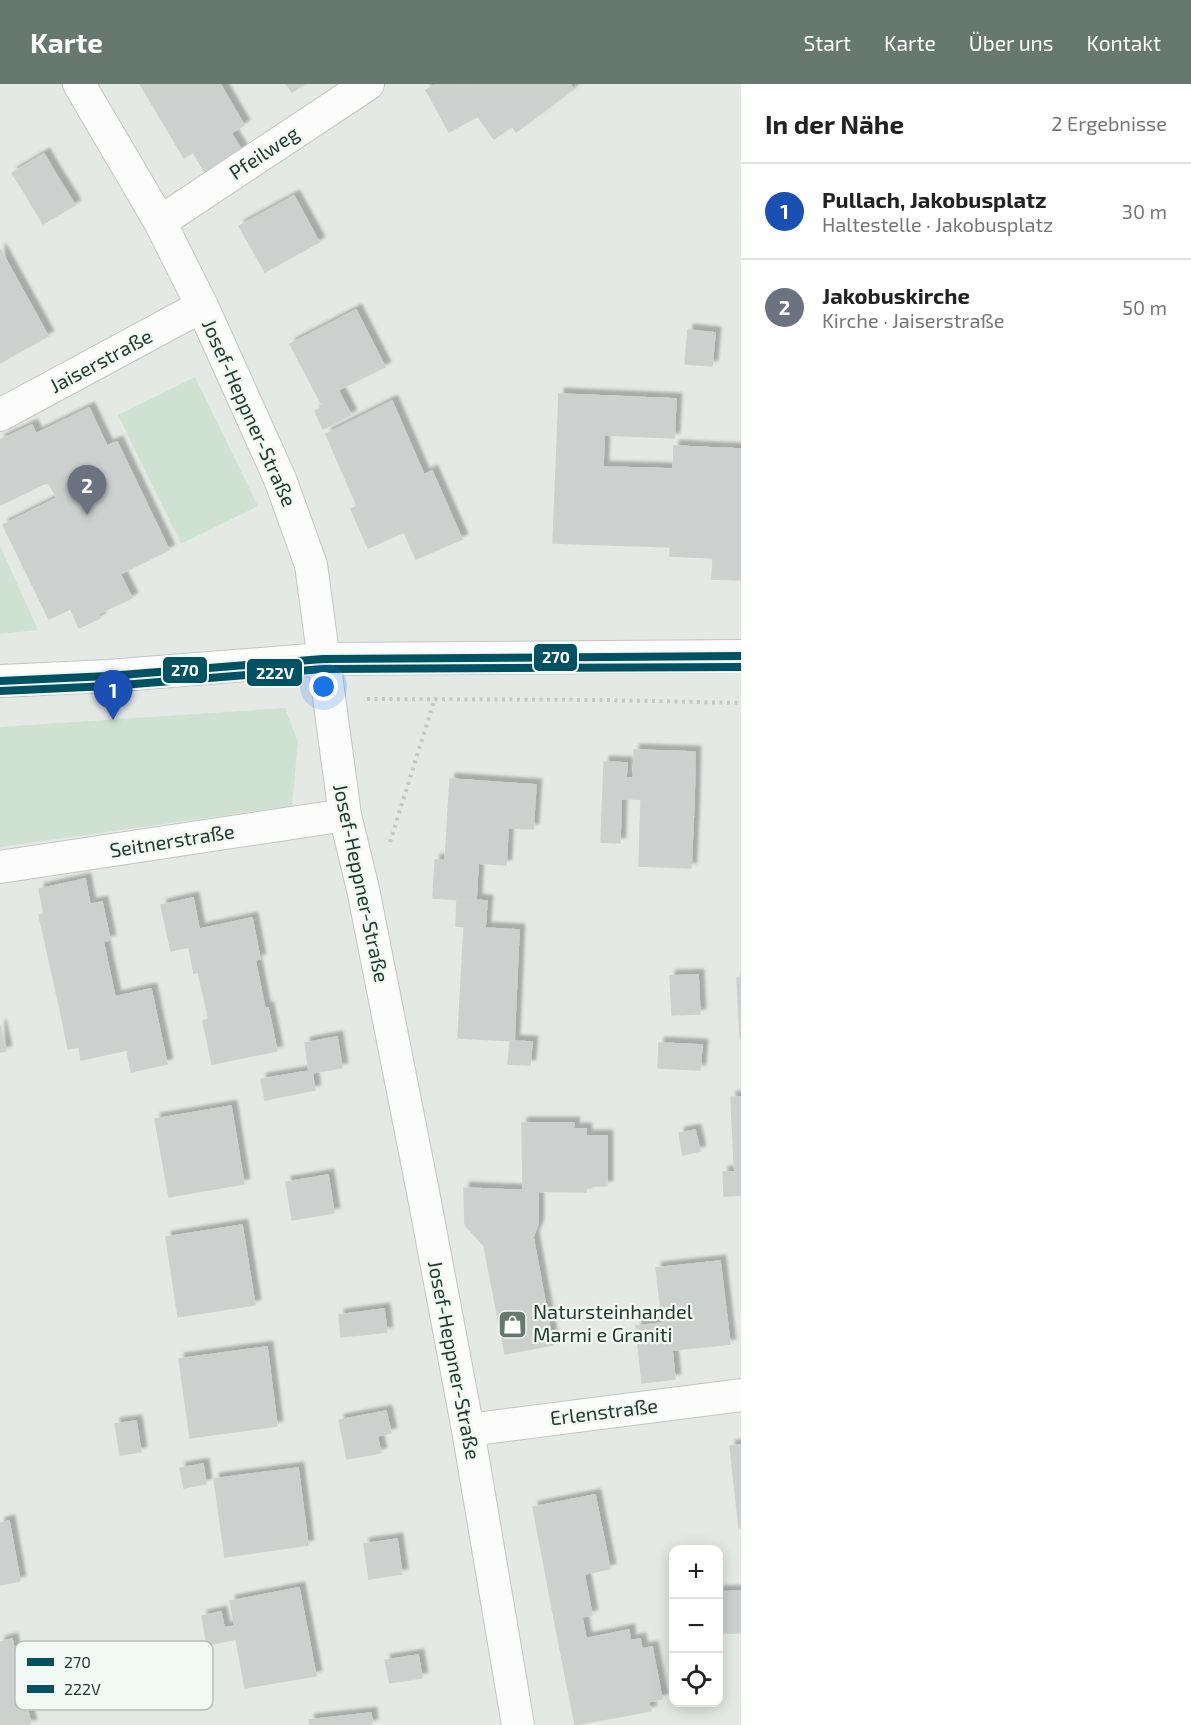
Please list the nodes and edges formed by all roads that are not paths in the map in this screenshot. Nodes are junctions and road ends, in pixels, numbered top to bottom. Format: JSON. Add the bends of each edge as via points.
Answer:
{"nodes":[{"id":1,"x":79,"y":84,"type":"edge"},
{"id":2,"x":368,"y":84,"type":"edge"},
{"id":3,"x":160,"y":222,"type":"junction"},
{"id":4,"x":202,"y":306,"type":"junction"},
{"id":5,"x":0,"y":415,"type":"edge"},
{"id":6,"x":741,"y":656,"type":"edge"},
{"id":7,"x":323,"y":659,"type":"junction"},
{"id":8,"x":0,"y":681,"type":"edge"},
{"id":9,"x":345,"y":815,"type":"junction"},
{"id":10,"x":0,"y":867,"type":"edge"},
{"id":11,"x":741,"y":1395,"type":"edge"},
{"id":12,"x":468,"y":1430,"type":"junction"},
{"id":13,"x":518,"y":1725,"type":"edge"}],
"edges":[{"from":1,"to":3,"type":"street","name":"Josef-Heppner-Straße"},
{"from":2,"to":3,"type":"street","name":"Pfeilweg"},
{"from":3,"to":4,"type":"street","name":"Josef-Heppner-Straße"},
{"from":4,"to":5,"type":"street","name":"Jaiserstraße"},
{"from":4,"to":7,"type":"street","name":"Josef-Heppner-Straße","via":[[280,479],[311,565]]},
{"from":6,"to":7,"type":"street"},
{"from":7,"to":8,"type":"street"},
{"from":7,"to":9,"type":"street","name":"Josef-Heppner-Straße"},
{"from":9,"to":10,"type":"street","name":"Seitnerstraße"},
{"from":9,"to":12,"type":"street","name":"Josef-Heppner-Straße","via":[[363,889]]},
{"from":11,"to":12,"type":"street","name":"Erlenstraße"},
{"from":12,"to":13,"type":"street","name":"Josef-Heppner-Straße"}]}
